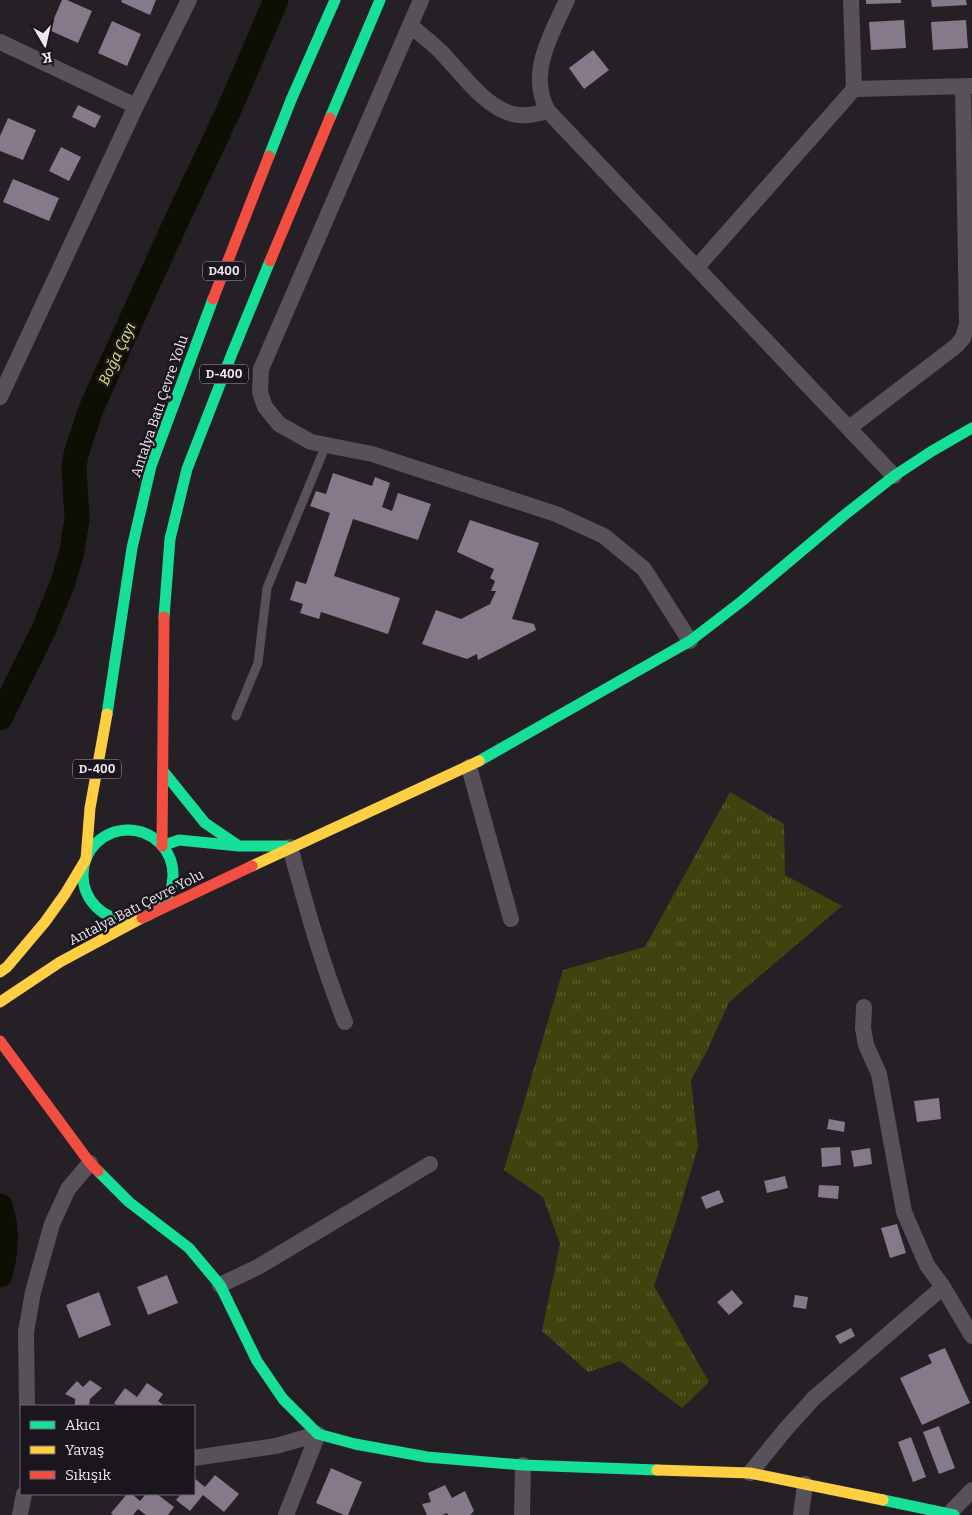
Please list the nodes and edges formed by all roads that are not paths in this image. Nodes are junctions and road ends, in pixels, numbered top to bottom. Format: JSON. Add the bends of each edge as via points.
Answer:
{"nodes":[{"id":1,"x":189,"y":0,"type":"edge"},
{"id":2,"x":335,"y":0,"type":"edge"},
{"id":3,"x":380,"y":0,"type":"edge"},
{"id":4,"x":421,"y":0,"type":"edge"},
{"id":5,"x":567,"y":0,"type":"edge"},
{"id":6,"x":851,"y":0,"type":"edge"},
{"id":7,"x":410,"y":25,"type":"junction"},
{"id":8,"x":0,"y":42,"type":"edge"},
{"id":9,"x":967,"y":86,"type":"edge"},
{"id":10,"x":854,"y":89,"type":"junction"},
{"id":11,"x":136,"y":106,"type":"junction"},
{"id":12,"x":548,"y":111,"type":"junction"},
{"id":13,"x":697,"y":267,"type":"junction"},
{"id":14,"x":0,"y":397,"type":"edge"},
{"id":15,"x":849,"y":428,"type":"junction"},
{"id":16,"x":972,"y":428,"type":"edge"},
{"id":17,"x":326,"y":445,"type":"junction"},
{"id":18,"x":894,"y":476,"type":"junction"},
{"id":19,"x":132,"y":548,"type":"joint"},
{"id":20,"x":690,"y":641,"type":"junction"},
{"id":21,"x":236,"y":716,"type":"dead end"},
{"id":22,"x":470,"y":767,"type":"junction"},
{"id":23,"x":163,"y":771,"type":"junction"},
{"id":24,"x":162,"y":846,"type":"junction"},
{"id":25,"x":240,"y":846,"type":"junction"},
{"id":26,"x":290,"y":846,"type":"junction"},
{"id":27,"x":86,"y":859,"type":"junction"},
{"id":28,"x":142,"y":918,"type":"junction"},
{"id":29,"x":511,"y":919,"type":"dead end"},
{"id":30,"x":4,"y":970,"type":"edge"},
{"id":31,"x":0,"y":1002,"type":"edge"},
{"id":32,"x":864,"y":1007,"type":"dead end"},
{"id":33,"x":345,"y":1022,"type":"dead end"},
{"id":34,"x":0,"y":1041,"type":"edge"},
{"id":35,"x":90,"y":1164,"type":"junction"},
{"id":36,"x":430,"y":1164,"type":"dead end"},
{"id":37,"x":220,"y":1285,"type":"junction"},
{"id":38,"x":942,"y":1287,"type":"junction"},
{"id":39,"x":972,"y":1336,"type":"edge"},
{"id":40,"x":27,"y":1405,"type":"edge"},
{"id":41,"x":318,"y":1434,"type":"junction"},
{"id":42,"x":195,"y":1458,"type":"edge"},
{"id":43,"x":523,"y":1466,"type":"junction"},
{"id":44,"x":750,"y":1473,"type":"junction"},
{"id":45,"x":805,"y":1484,"type":"junction"},
{"id":46,"x":972,"y":1490,"type":"edge"},
{"id":47,"x":24,"y":1495,"type":"edge"},
{"id":48,"x":952,"y":1514,"type":"edge"},
{"id":49,"x":20,"y":1515,"type":"edge"},
{"id":50,"x":286,"y":1515,"type":"edge"},
{"id":51,"x":522,"y":1515,"type":"edge"},
{"id":52,"x":801,"y":1515,"type":"edge"}],
"edges":[{"from":1,"to":11,"type":"street"},
{"from":2,"to":19,"type":"main road","name":"Antalya Batı Çevre Yolu","number":"D400","via":[[291,100],[188,363],[152,466]]},
{"from":3,"to":23,"type":"main road","number":"D-400","via":[[187,469],[170,539],[164,602]]},
{"from":4,"to":7,"type":"street"},
{"from":5,"to":12,"type":"street","via":[[543,56],[540,73],[541,100]]},
{"from":6,"to":10,"type":"street"},
{"from":7,"to":12,"type":"street","via":[[496,106],[513,114]]},
{"from":7,"to":17,"type":"street","via":[[261,369],[260,392],[265,407],[279,424],[311,442]]},
{"from":8,"to":11,"type":"street"},
{"from":9,"to":10,"type":"street"},
{"from":9,"to":15,"type":"street","via":[[967,324],[963,338]]},
{"from":10,"to":13,"type":"street"},
{"from":11,"to":14,"type":"street"},
{"from":12,"to":13,"type":"street"},
{"from":13,"to":15,"type":"street"},
{"from":15,"to":18,"type":"street"},
{"from":16,"to":18,"type":"main road","name":"Antalya Batı Çevre Yolu"},
{"from":17,"to":20,"type":"street","via":[[372,454],[556,514],[604,536],[644,569]]},
{"from":17,"to":21,"type":"lane","via":[[267,588],[258,663]]},
{"from":18,"to":20,"type":"main road","name":"Antalya Batı Çevre Yolu","via":[[723,618]]},
{"from":19,"to":27,"type":"main road","name":"Antalya Batı Çevre Yolu","number":"D-400","via":[[90,808]]},
{"from":20,"to":22,"type":"main road","name":"Antalya Batı Çevre Yolu"},
{"from":22,"to":26,"type":"main road","name":"Antalya Batı Çevre Yolu"},
{"from":22,"to":29,"type":"street"},
{"from":23,"to":24,"type":"main road","number":"D-400"},
{"from":23,"to":25,"type":"main road","via":[[204,823]]},
{"from":24,"to":25,"type":"main road","via":[[180,840]]},
{"from":24,"to":27,"type":"main road","via":[[137,831],[116,832],[98,841]]},
{"from":24,"to":28,"type":"main road","number":"D-400","via":[[173,870],[170,891],[155,911]]},
{"from":25,"to":26,"type":"main road"},
{"from":26,"to":28,"type":"main road","name":"Antalya Batı Çevre Yolu"},
{"from":26,"to":33,"type":"street","via":[[313,932]]},
{"from":27,"to":28,"type":"main road","via":[[83,883],[92,903],[114,918]]},
{"from":27,"to":30,"type":"main road","name":"Antalya Batı Çevre Yolu","number":"D-400","via":[[50,915]]},
{"from":28,"to":31,"type":"main road","name":"Antalya Batı Çevre Yolu","number":"D-400","via":[[60,962]]},
{"from":32,"to":38,"type":"street","via":[[866,1045],[879,1074],[904,1212],[927,1265]]},
{"from":34,"to":35,"type":"main road"},
{"from":35,"to":37,"type":"main road","via":[[129,1202],[189,1248]]},
{"from":35,"to":40,"type":"street","via":[[68,1188],[52,1224],[33,1292],[26,1332]]},
{"from":36,"to":37,"type":"street","via":[[258,1267]]},
{"from":37,"to":41,"type":"main road","via":[[262,1369],[283,1399]]},
{"from":38,"to":39,"type":"street"},
{"from":38,"to":44,"type":"street","via":[[814,1398]]},
{"from":41,"to":42,"type":"street","via":[[276,1446]]},
{"from":41,"to":43,"type":"main road","via":[[427,1457]]},
{"from":41,"to":50,"type":"street"},
{"from":43,"to":44,"type":"main road"},
{"from":43,"to":51,"type":"street"},
{"from":44,"to":45,"type":"main road"},
{"from":45,"to":48,"type":"main road"},
{"from":45,"to":52,"type":"street"},
{"from":46,"to":48,"type":"street"},
{"from":47,"to":49,"type":"street"}]}
